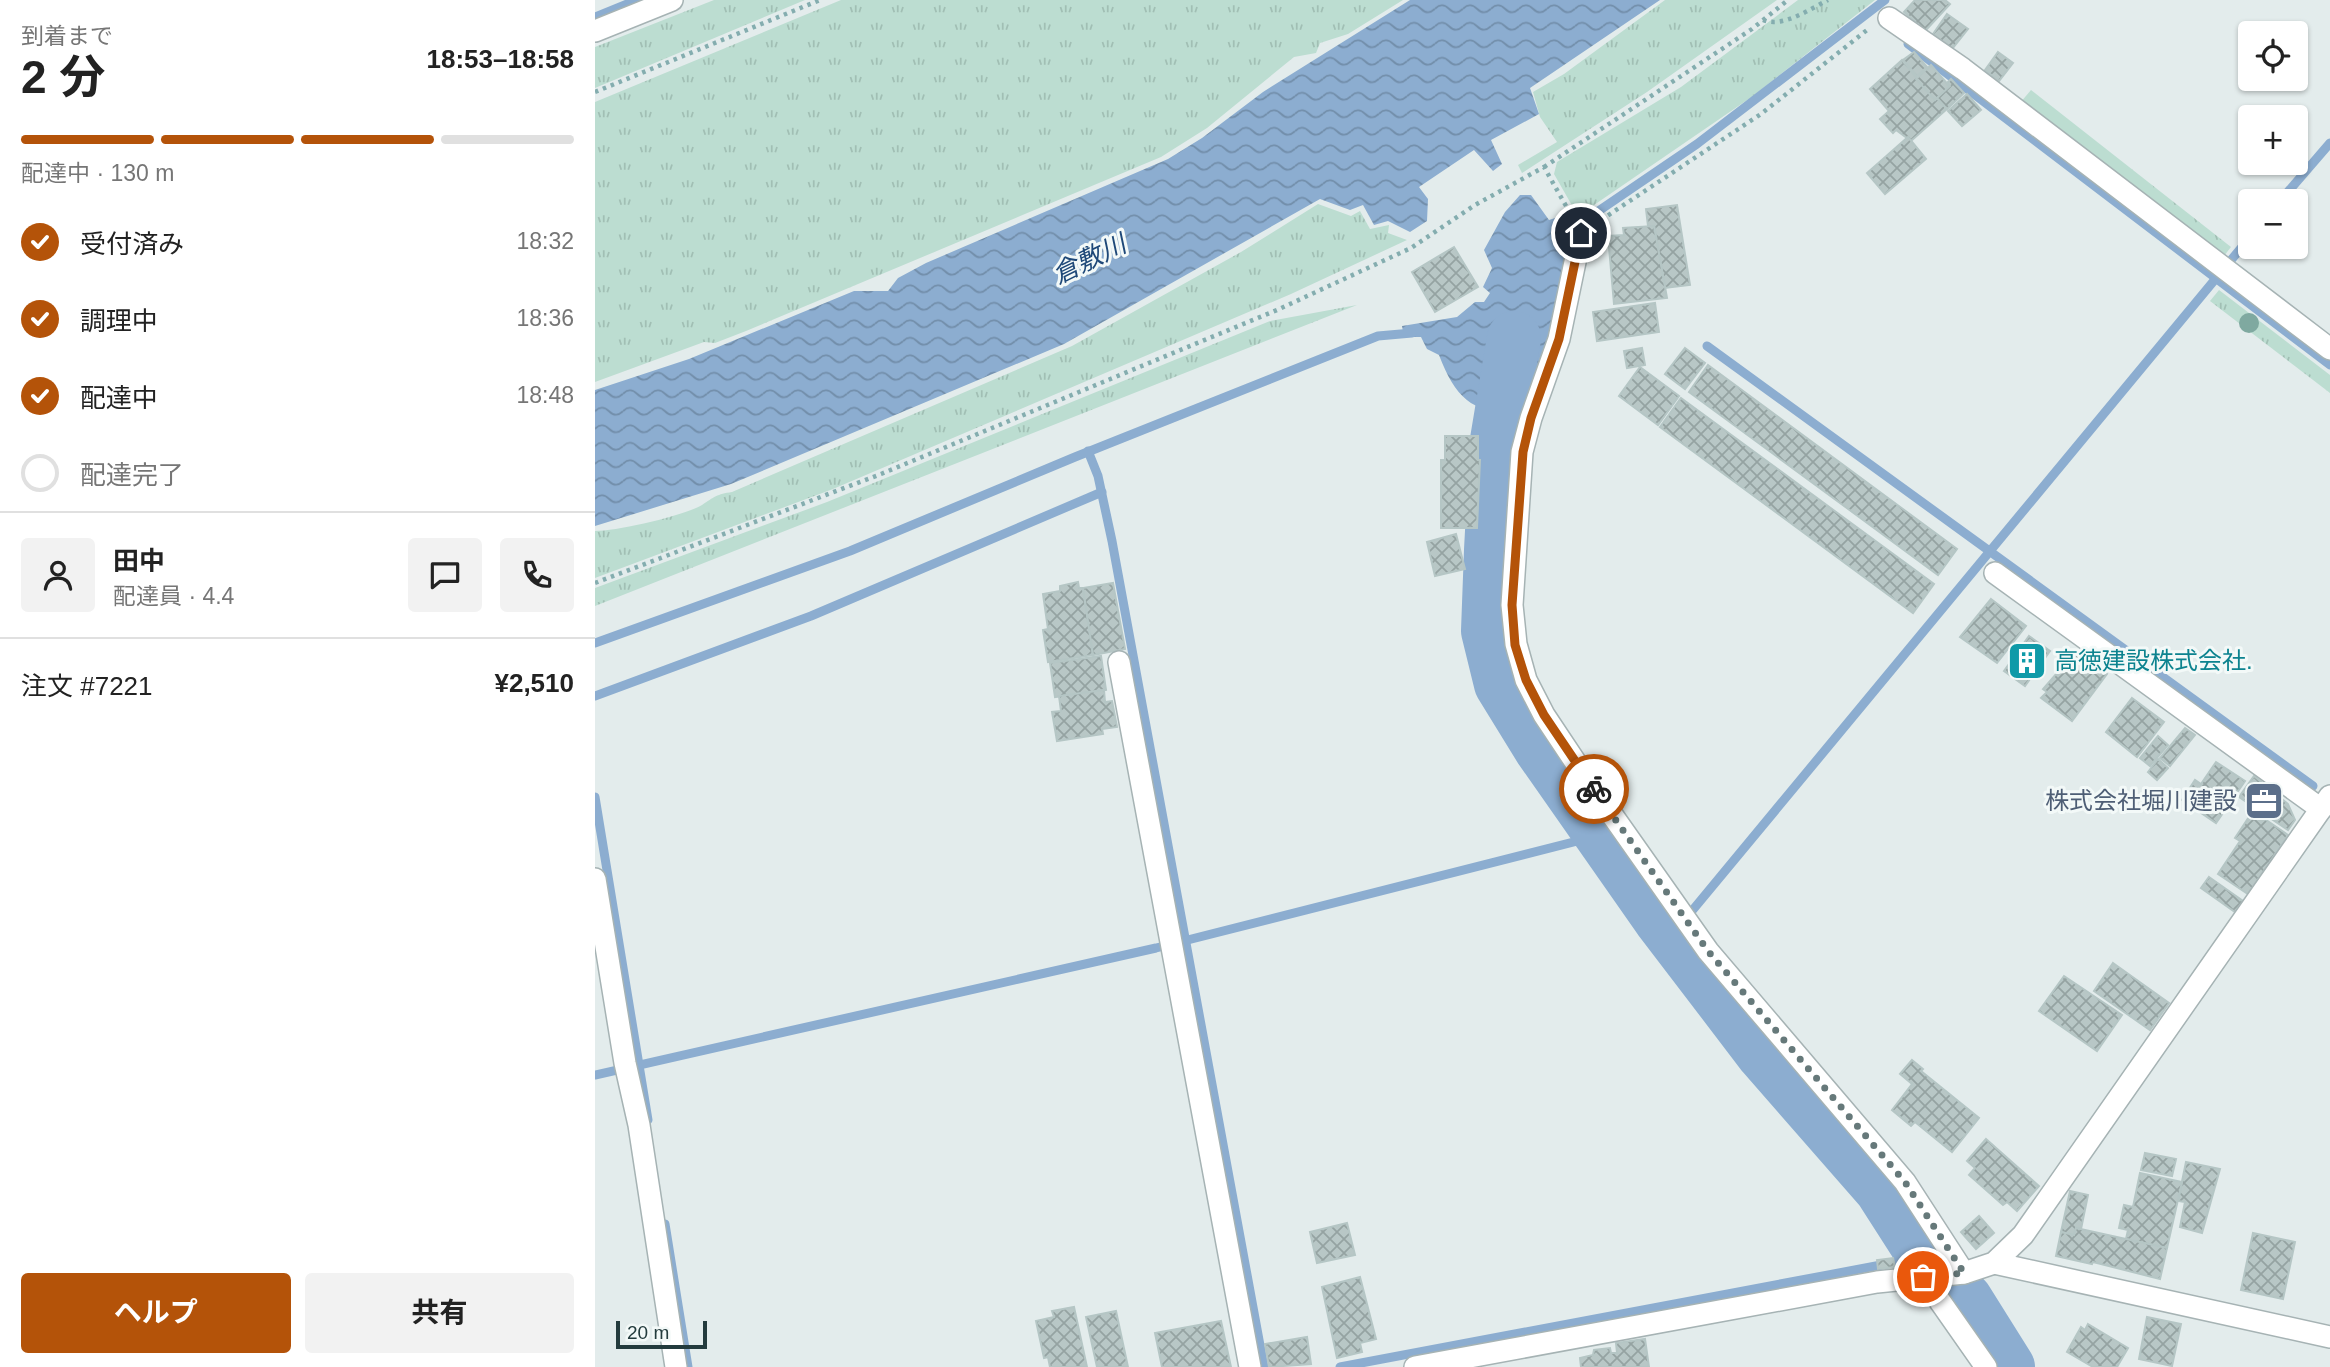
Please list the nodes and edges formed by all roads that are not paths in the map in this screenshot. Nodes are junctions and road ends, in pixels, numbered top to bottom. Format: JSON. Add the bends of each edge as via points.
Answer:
{"nodes":[{"id":1,"x":672,"y":0,"type":"edge"},
{"id":2,"x":1889,"y":18,"type":"road end"},
{"id":3,"x":595,"y":31,"type":"edge"},
{"id":4,"x":1576,"y":224,"type":"road end"},
{"id":5,"x":2330,"y":349,"type":"edge"},
{"id":6,"x":1995,"y":573,"type":"dead end"},
{"id":7,"x":1119,"y":662,"type":"dead end"},
{"id":8,"x":2326,"y":803,"type":"edge"},
{"id":9,"x":595,"y":879,"type":"edge"},
{"id":10,"x":1994,"y":1263,"type":"junction"},
{"id":11,"x":1961,"y":1273,"type":"junction"},
{"id":12,"x":1928,"y":1277,"type":"junction"},
{"id":13,"x":2330,"y":1337,"type":"edge"},
{"id":14,"x":676,"y":1367,"type":"edge"},
{"id":15,"x":1250,"y":1367,"type":"edge"},
{"id":16,"x":1415,"y":1367,"type":"edge"},
{"id":17,"x":1986,"y":1367,"type":"edge"}],
"edges":[{"from":1,"to":3,"type":"street"},
{"from":2,"to":5,"type":"street","via":[[1963,69]]},
{"from":4,"to":11,"type":"street","via":[[1559,339],[1523,452],[1512,605],[1515,645],[1526,680],[1544,715],[1686,920],[1905,1182]]},
{"from":6,"to":8,"type":"street"},
{"from":7,"to":15,"type":"street"},
{"from":8,"to":10,"type":"street","via":[[2023,1236]]},
{"from":9,"to":14,"type":"street"},
{"from":10,"to":11,"type":"street"},
{"from":10,"to":13,"type":"street"},
{"from":11,"to":12,"type":"street"},
{"from":12,"to":16,"type":"street","via":[[1877,1282]]},
{"from":12,"to":17,"type":"street"}]}
